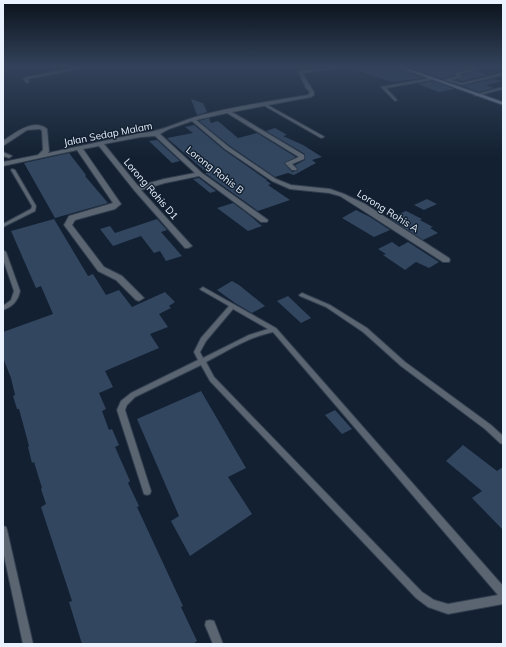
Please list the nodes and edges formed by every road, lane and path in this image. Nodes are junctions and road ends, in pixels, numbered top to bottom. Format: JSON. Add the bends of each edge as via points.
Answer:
{"nodes":[{"id":1,"x":302,"y":97,"type":"edge"},
{"id":2,"x":392,"y":97,"type":"edge"},
{"id":3,"x":482,"y":97,"type":"edge"},
{"id":4,"x":494,"y":97,"type":"edge"},
{"id":5,"x":487,"y":99,"type":"junction"},
{"id":6,"x":394,"y":100,"type":"dead end"},
{"id":7,"x":264,"y":104,"type":"junction"},
{"id":8,"x":503,"y":104,"type":"edge"},
{"id":9,"x":228,"y":111,"type":"junction"},
{"id":10,"x":192,"y":119,"type":"junction"},
{"id":11,"x":156,"y":134,"type":"junction"},
{"id":12,"x":322,"y":137,"type":"dead end"},
{"id":13,"x":100,"y":143,"type":"junction"},
{"id":14,"x":3,"y":144,"type":"edge"},
{"id":15,"x":79,"y":148,"type":"junction"},
{"id":16,"x":40,"y":157,"type":"junction"},
{"id":17,"x":3,"y":164,"type":"edge"},
{"id":18,"x":294,"y":169,"type":"dead end"},
{"id":19,"x":13,"y":170,"type":"dead end"},
{"id":20,"x":200,"y":174,"type":"junction"},
{"id":21,"x":136,"y":189,"type":"junction"},
{"id":22,"x":264,"y":220,"type":"dead end"},
{"id":23,"x":3,"y":226,"type":"edge"},
{"id":24,"x":188,"y":246,"type":"dead end"},
{"id":25,"x":3,"y":252,"type":"edge"},
{"id":26,"x":446,"y":260,"type":"dead end"},
{"id":27,"x":204,"y":288,"type":"dead end"},
{"id":28,"x":302,"y":295,"type":"dead end"},
{"id":29,"x":139,"y":298,"type":"dead end"},
{"id":30,"x":232,"y":306,"type":"junction"},
{"id":31,"x":3,"y":308,"type":"edge"},
{"id":32,"x":274,"y":330,"type":"junction"},
{"id":33,"x":202,"y":361,"type":"junction"},
{"id":34,"x":503,"y":441,"type":"edge"},
{"id":35,"x":147,"y":491,"type":"dead end"},
{"id":36,"x":3,"y":530,"type":"edge"},
{"id":37,"x":503,"y":593,"type":"edge"},
{"id":38,"x":503,"y":599,"type":"edge"},
{"id":39,"x":210,"y":625,"type":"dead end"},
{"id":40,"x":28,"y":644,"type":"edge"},
{"id":41,"x":218,"y":644,"type":"edge"}],
"edges":[{"from":1,"to":7,"type":"street","name":"Jalan Sedap Malam"},
{"from":2,"to":6,"type":"street"},
{"from":3,"to":5,"type":"main road"},
{"from":4,"to":5,"type":"street"},
{"from":5,"to":8,"type":"main road"},
{"from":7,"to":9,"type":"street","name":"Jalan Sedap Malam"},
{"from":7,"to":12,"type":"lane"},
{"from":9,"to":10,"type":"street","name":"Jalan Sedap Malam"},
{"from":9,"to":18,"type":"street","via":[[302,156],[288,163]]},
{"from":10,"to":11,"type":"street","name":"Jalan Sedap Malam"},
{"from":10,"to":26,"type":"street","name":"Lorong Rohis A","via":[[227,148],[274,180],[290,187],[342,195]]},
{"from":11,"to":13,"type":"street","name":"Jalan Sedap Malam"},
{"from":11,"to":20,"type":"street","name":"Lorong Rohis B"},
{"from":13,"to":15,"type":"street","name":"Jalan Sedap Malam"},
{"from":13,"to":21,"type":"street","name":"Lorong Rohis D1"},
{"from":14,"to":16,"type":"street","via":[[25,129],[41,127],[45,130],[46,151]]},
{"from":15,"to":16,"type":"street","name":"Jalan Sedap Malam"},
{"from":15,"to":29,"type":"street","via":[[117,204],[72,218],[68,225],[101,269],[119,278]]},
{"from":16,"to":17,"type":"street","name":"Jalan Sedap Malam"},
{"from":19,"to":23,"type":"lane","via":[[34,206],[29,213]]},
{"from":20,"to":21,"type":"street"},
{"from":20,"to":22,"type":"street","name":"Lorong Rohis B"},
{"from":21,"to":24,"type":"street","name":"Lorong Rohis D1"},
{"from":25,"to":31,"type":"lane","via":[[17,291],[16,298],[9,306]]},
{"from":27,"to":30,"type":"lane"},
{"from":28,"to":34,"type":"lane","via":[[328,306],[365,330],[403,364]]},
{"from":30,"to":32,"type":"lane"},
{"from":30,"to":33,"type":"lane","via":[[203,340],[197,352]]},
{"from":32,"to":33,"type":"lane","via":[[251,337]]},
{"from":32,"to":37,"type":"lane"},
{"from":33,"to":35,"type":"lane","via":[[133,395],[124,403],[121,410]]},
{"from":33,"to":38,"type":"lane","via":[[212,379],[420,595],[432,604],[448,609]]},
{"from":36,"to":40,"type":"lane"},
{"from":39,"to":41,"type":"lane"}]}
